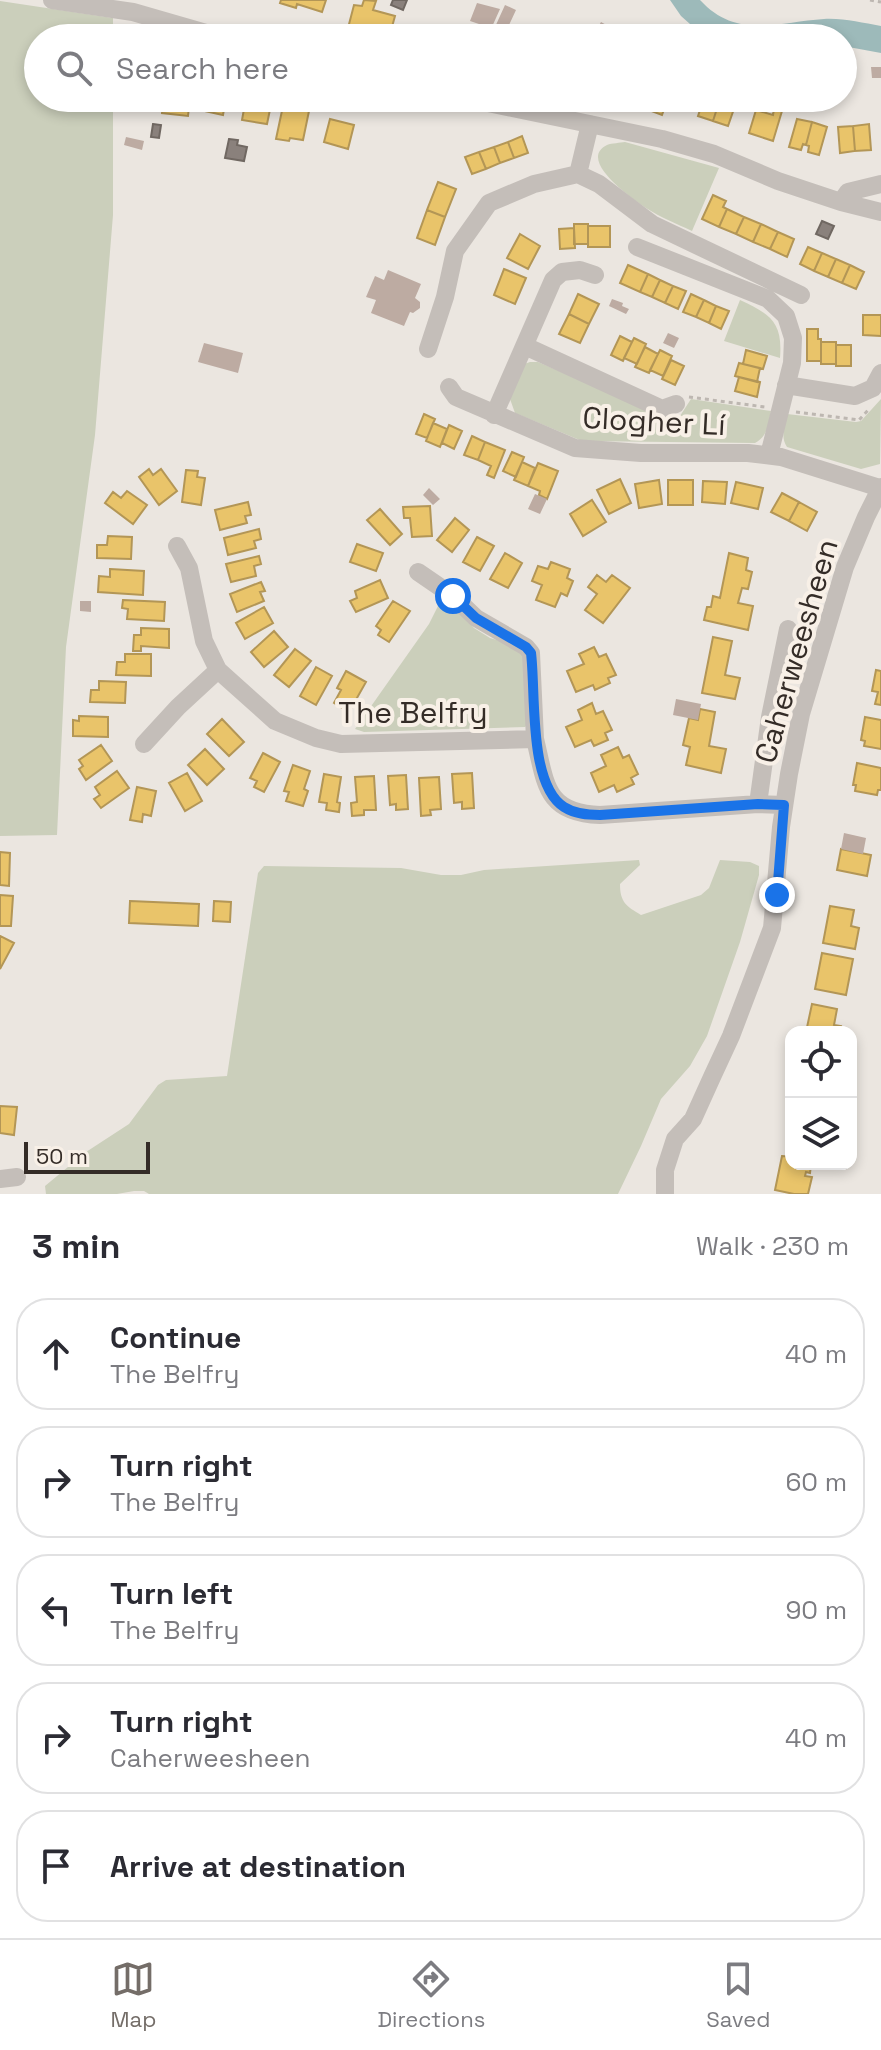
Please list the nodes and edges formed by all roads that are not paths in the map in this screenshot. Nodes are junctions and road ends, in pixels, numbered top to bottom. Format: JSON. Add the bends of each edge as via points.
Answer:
{"nodes":[{"id":1,"x":52,"y":0,"type":"edge"},
{"id":2,"x":175,"y":24,"type":"edge"},
{"id":3,"x":532,"y":112,"type":"edge"},
{"id":4,"x":590,"y":124,"type":"junction"},
{"id":5,"x":578,"y":174,"type":"junction"},
{"id":6,"x":881,"y":184,"type":"edge"},
{"id":7,"x":841,"y":202,"type":"junction"},
{"id":8,"x":881,"y":212,"type":"edge"},
{"id":9,"x":637,"y":247,"type":"dead end"},
{"id":10,"x":595,"y":275,"type":"dead end"},
{"id":11,"x":801,"y":295,"type":"dead end"},
{"id":12,"x":525,"y":346,"type":"junction"},
{"id":13,"x":428,"y":349,"type":"dead end"},
{"id":14,"x":881,"y":373,"type":"edge"},
{"id":15,"x":786,"y":385,"type":"junction"},
{"id":16,"x":449,"y":387,"type":"dead end"},
{"id":17,"x":676,"y":404,"type":"dead end"},
{"id":18,"x":494,"y":415,"type":"junction"},
{"id":19,"x":769,"y":455,"type":"junction"},
{"id":20,"x":881,"y":488,"type":"edge"},
{"id":21,"x":177,"y":546,"type":"dead end"},
{"id":22,"x":418,"y":572,"type":"dead end"},
{"id":23,"x":788,"y":629,"type":"dead end"},
{"id":24,"x":218,"y":670,"type":"junction"},
{"id":25,"x":535,"y":739,"type":"junction"},
{"id":26,"x":144,"y":744,"type":"dead end"},
{"id":27,"x":758,"y":804,"type":"junction"},
{"id":28,"x":784,"y":805,"type":"junction"},
{"id":29,"x":665,"y":1194,"type":"edge"}],
"edges":[{"from":1,"to":2,"type":"street"},
{"from":3,"to":4,"type":"street"},
{"from":4,"to":5,"type":"street"},
{"from":4,"to":7,"type":"street","via":[[714,154]]},
{"from":5,"to":11,"type":"street","via":[[652,224]]},
{"from":5,"to":13,"type":"street","via":[[534,184],[489,203],[455,251]]},
{"from":6,"to":7,"type":"street","via":[[848,192]]},
{"from":7,"to":8,"type":"street"},
{"from":9,"to":15,"type":"street","via":[[768,299],[786,316],[793,338]]},
{"from":10,"to":12,"type":"street","via":[[562,272],[553,280]]},
{"from":12,"to":17,"type":"street","name":"Clogher Lí","via":[[662,409]]},
{"from":12,"to":18,"type":"street"},
{"from":14,"to":15,"type":"street","via":[[873,388],[855,396]]},
{"from":15,"to":19,"type":"street"},
{"from":16,"to":18,"type":"street","name":"Clogher Lí","via":[[456,397]]},
{"from":18,"to":19,"type":"street","name":"Clogher Lí","via":[[575,448]]},
{"from":19,"to":20,"type":"street","name":"Clogher Lí"},
{"from":20,"to":28,"type":"street","name":"Caherweesheen","via":[[845,567],[801,714]]},
{"from":21,"to":24,"type":"street","name":"The Belfry","via":[[189,568],[204,641]]},
{"from":22,"to":25,"type":"street","via":[[531,653]]},
{"from":23,"to":27,"type":"street"},
{"from":24,"to":25,"type":"street","name":"The Belfry","via":[[275,721],[341,744]]},
{"from":24,"to":26,"type":"street"},
{"from":25,"to":27,"type":"street","via":[[552,798],[581,814]]},
{"from":27,"to":28,"type":"street"},
{"from":28,"to":29,"type":"street","name":"Caherweesheen","via":[[772,928],[693,1119],[675,1139],[665,1170]]}]}
